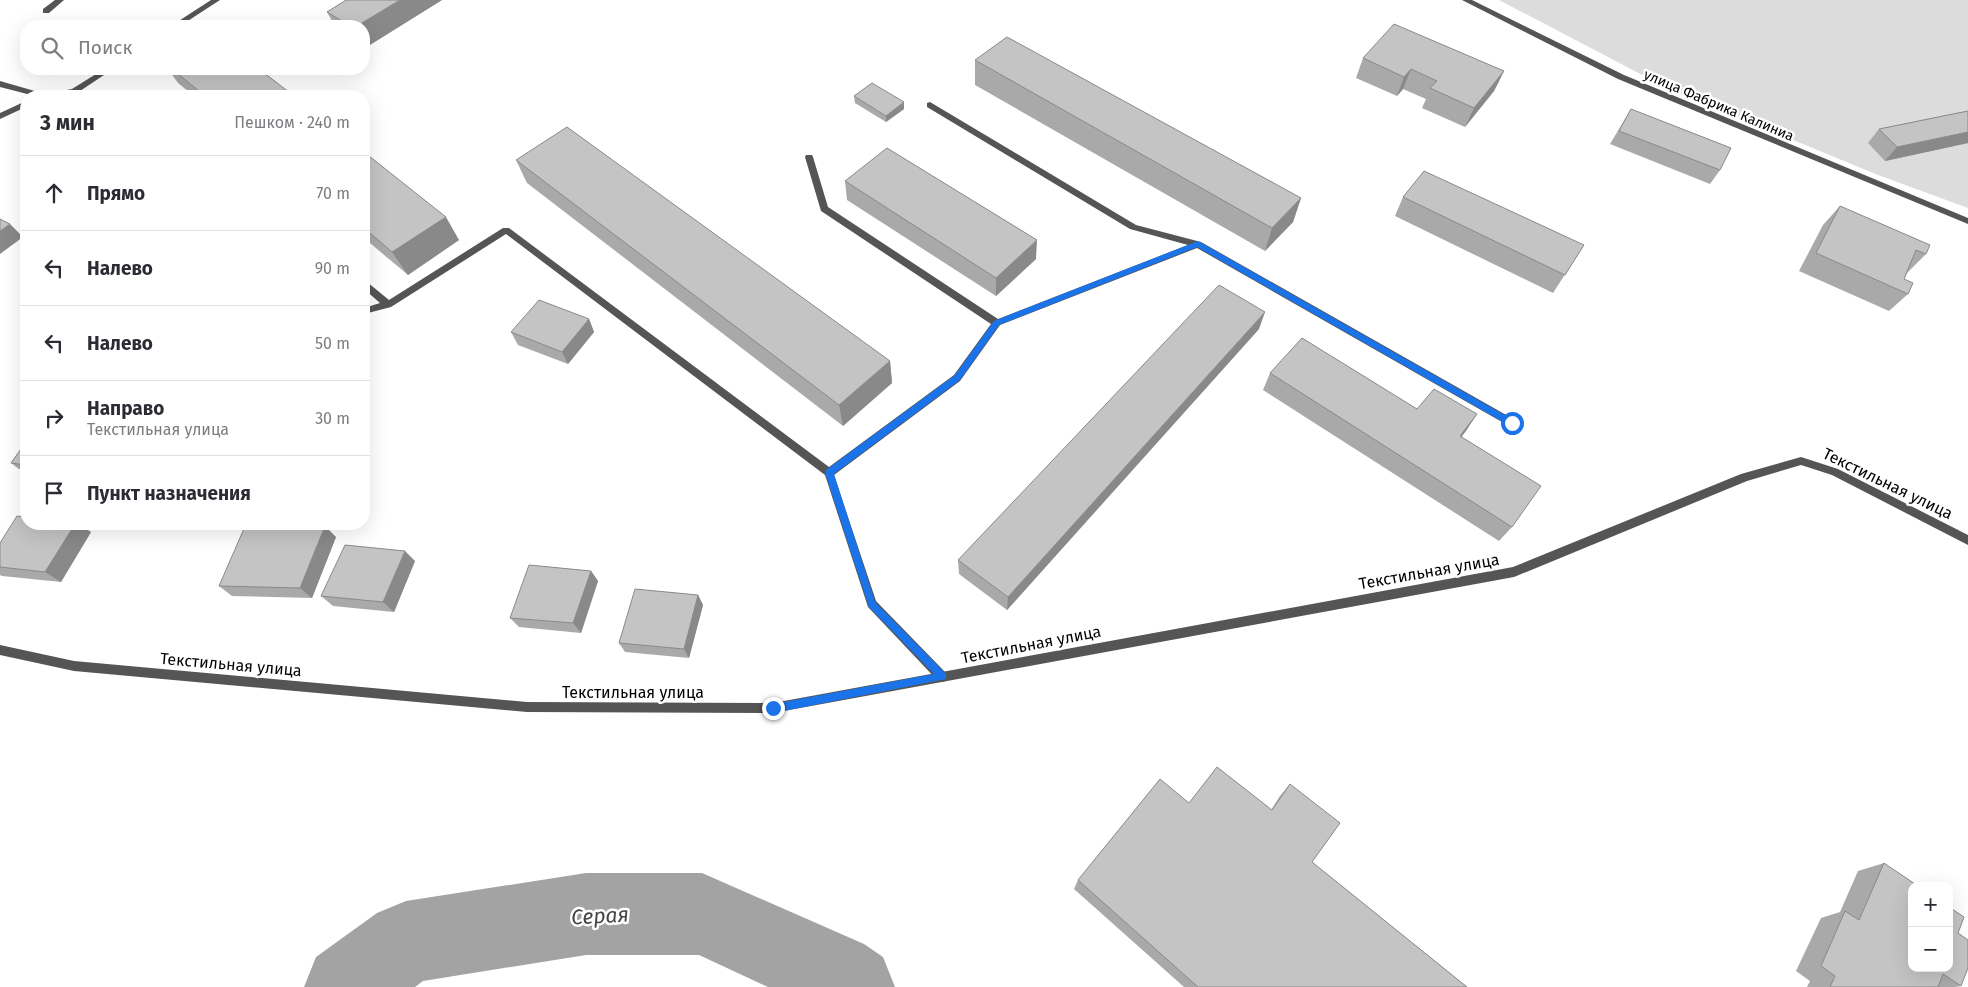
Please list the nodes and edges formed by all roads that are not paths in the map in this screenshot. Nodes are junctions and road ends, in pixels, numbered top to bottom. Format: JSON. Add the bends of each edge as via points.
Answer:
{"nodes":[{"id":1,"x":60,"y":0,"type":"edge"},
{"id":2,"x":216,"y":0,"type":"edge"},
{"id":3,"x":1466,"y":0,"type":"edge"},
{"id":4,"x":46,"y":11,"type":"dead end"},
{"id":5,"x":184,"y":20,"type":"edge"},
{"id":6,"x":101,"y":75,"type":"edge"},
{"id":7,"x":0,"y":84,"type":"edge"},
{"id":8,"x":22,"y":90,"type":"edge"},
{"id":9,"x":82,"y":90,"type":"edge"},
{"id":10,"x":930,"y":105,"type":"dead end"},
{"id":11,"x":20,"y":107,"type":"edge"},
{"id":12,"x":0,"y":116,"type":"edge"},
{"id":13,"x":809,"y":157,"type":"dead end"},
{"id":14,"x":1968,"y":221,"type":"edge"},
{"id":15,"x":1198,"y":244,"type":"junction"},
{"id":16,"x":370,"y":289,"type":"edge"},
{"id":17,"x":388,"y":305,"type":"junction"},
{"id":18,"x":370,"y":310,"type":"edge"},
{"id":19,"x":997,"y":323,"type":"junction"},
{"id":20,"x":1512,"y":423,"type":"dead end"},
{"id":21,"x":829,"y":473,"type":"junction"},
{"id":22,"x":1968,"y":540,"type":"edge"},
{"id":23,"x":0,"y":650,"type":"edge"},
{"id":24,"x":942,"y":676,"type":"junction"}],
"edges":[{"from":1,"to":4,"type":"street"},
{"from":2,"to":5,"type":"street"},
{"from":3,"to":14,"type":"street","name":"улица Фабрика Калиниа","via":[[1621,77]]},
{"from":6,"to":9,"type":"street"},
{"from":7,"to":8,"type":"street"},
{"from":10,"to":15,"type":"street","via":[[1134,227]]},
{"from":11,"to":12,"type":"street"},
{"from":13,"to":19,"type":"street","via":[[824,209]]},
{"from":15,"to":19,"type":"street"},
{"from":15,"to":20,"type":"street"},
{"from":16,"to":17,"type":"street"},
{"from":17,"to":18,"type":"street"},
{"from":17,"to":21,"type":"street","via":[[506,230]]},
{"from":19,"to":21,"type":"street","via":[[957,378]]},
{"from":21,"to":24,"type":"street","via":[[872,604]]},
{"from":22,"to":24,"type":"street","name":"Текстильная улица","via":[[1835,472],[1801,461],[1745,477],[1514,572]]},
{"from":23,"to":24,"type":"street","name":"Текстильная улица","via":[[74,666],[527,707],[773,708]]}]}
